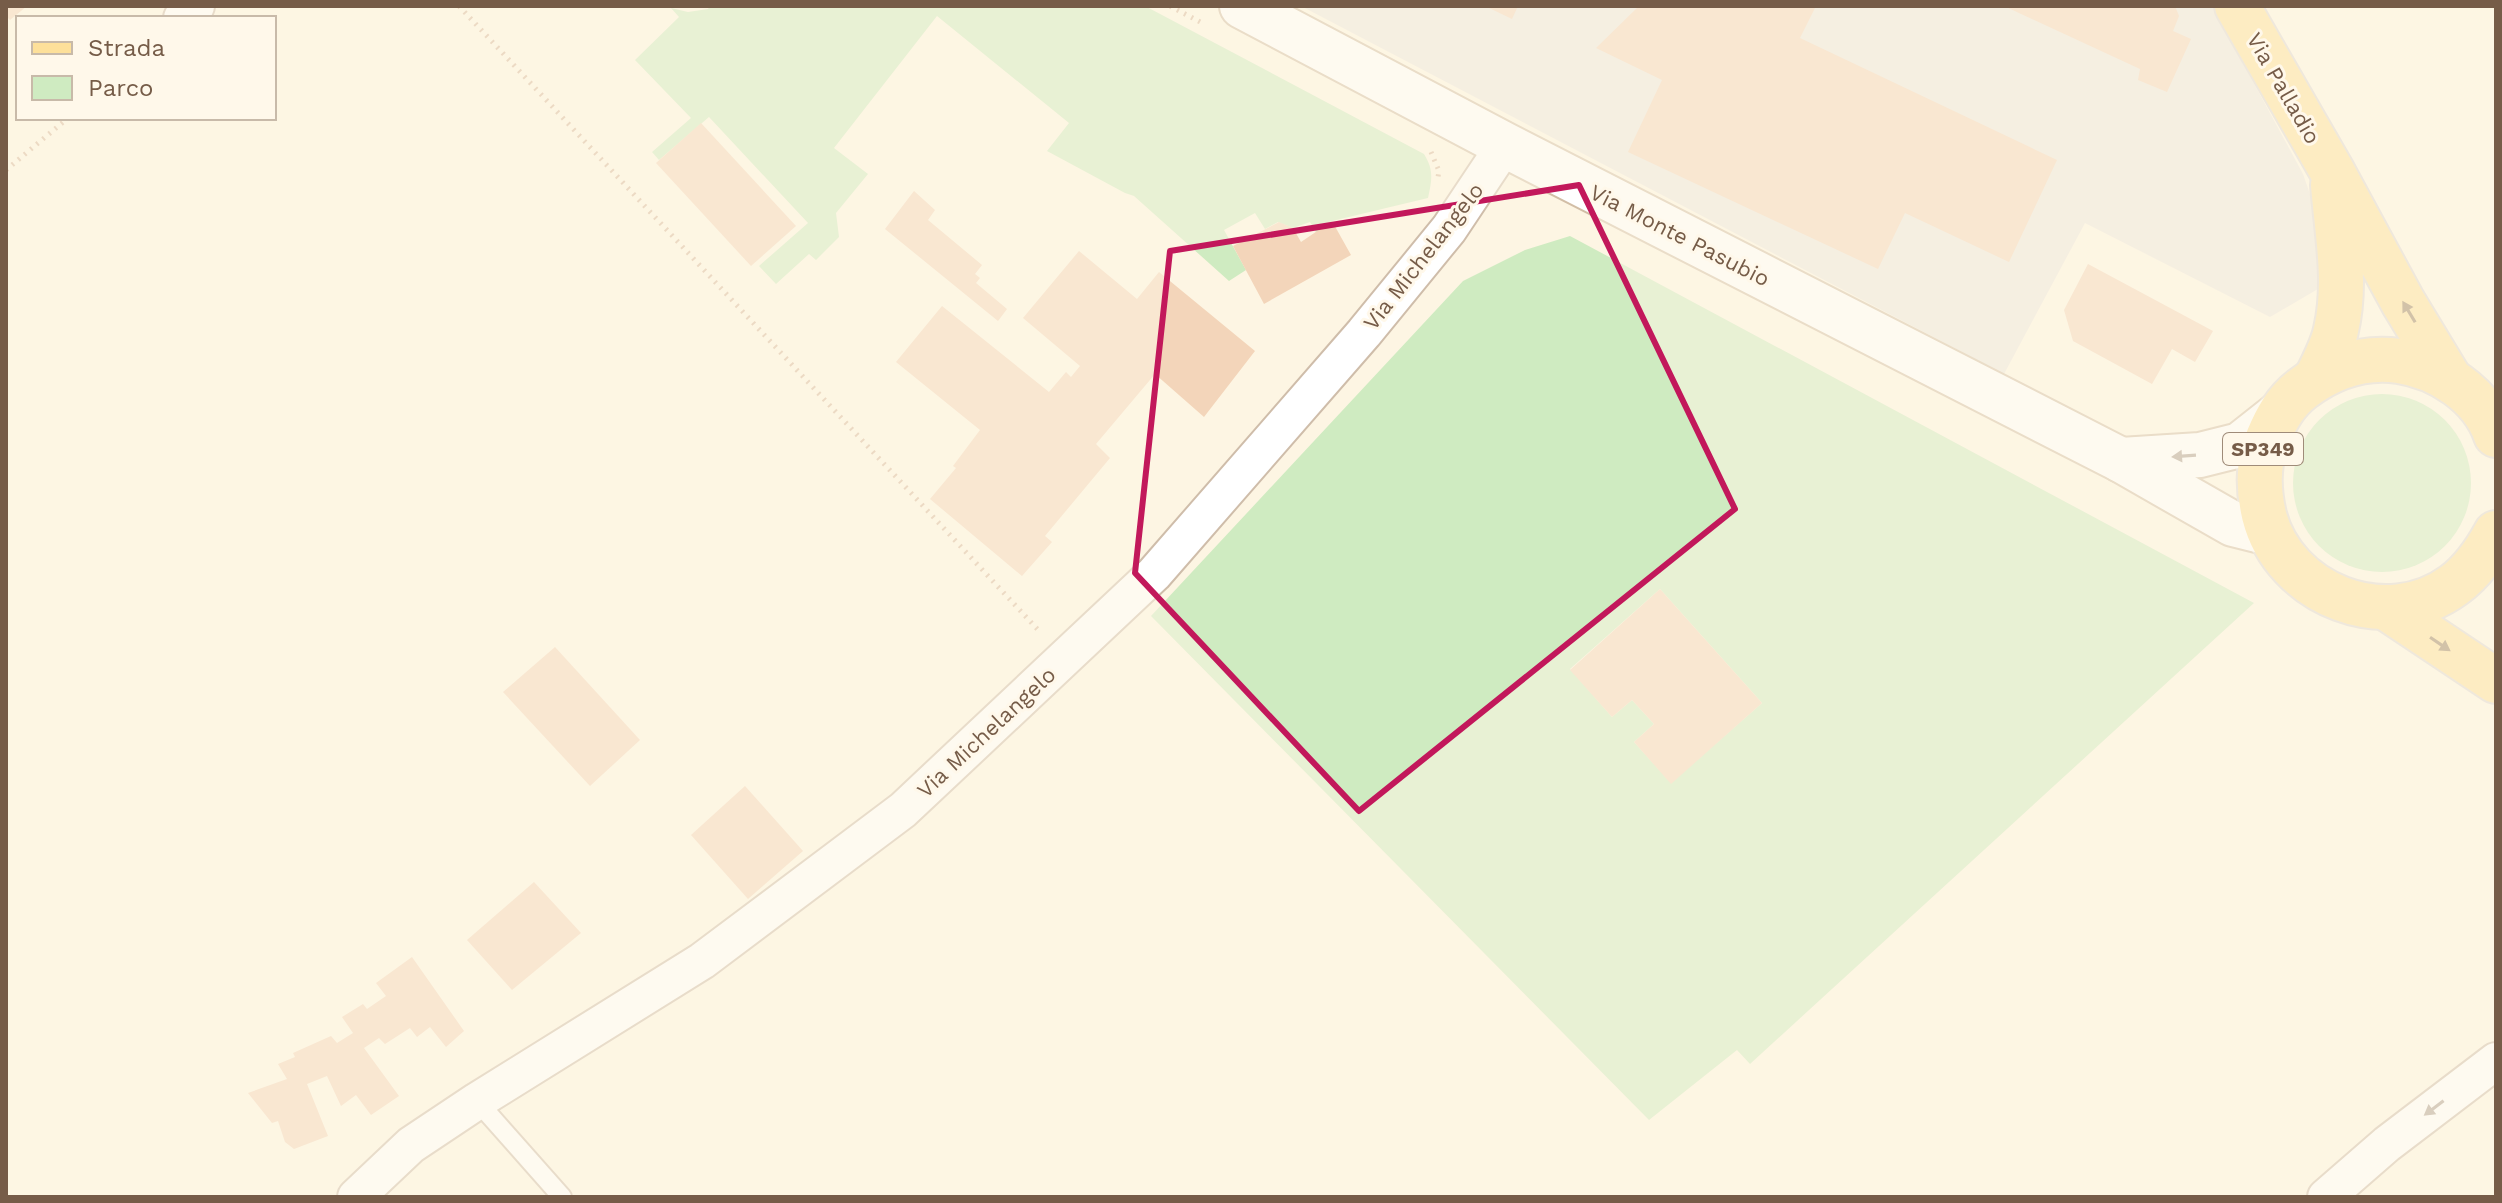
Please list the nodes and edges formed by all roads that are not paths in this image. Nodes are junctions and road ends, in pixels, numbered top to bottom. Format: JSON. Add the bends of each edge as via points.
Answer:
{"nodes":[{"id":1,"x":1242,"y":6,"type":"edge"},
{"id":2,"x":2237,"y":6,"type":"edge"},
{"id":3,"x":1505,"y":145,"type":"junction"},
{"id":4,"x":2332,"y":171,"type":"junction"},
{"id":5,"x":2317,"y":377,"type":"junction"},
{"id":6,"x":2449,"y":378,"type":"junction"},
{"id":7,"x":2278,"y":415,"type":"junction"},
{"id":8,"x":2496,"y":435,"type":"edge"},
{"id":9,"x":2121,"y":460,"type":"junction"},
{"id":10,"x":2269,"y":533,"type":"junction"},
{"id":11,"x":2496,"y":533,"type":"edge"},
{"id":12,"x":2385,"y":607,"type":"junction"},
{"id":13,"x":2496,"y":681,"type":"edge"},
{"id":14,"x":2496,"y":1061,"type":"edge"},
{"id":15,"x":477,"y":1101,"type":"junction"},
{"id":16,"x":356,"y":1197,"type":"edge"},
{"id":17,"x":562,"y":1197,"type":"edge"},
{"id":18,"x":2326,"y":1197,"type":"edge"}],
"edges":[{"from":1,"to":3,"type":"main road","name":"Via Monte Pasubio"},
{"from":2,"to":4,"type":"main road","name":"Via Palladio","number":"SP349"},
{"from":3,"to":9,"type":"main road","name":"Via Monte Pasubio"},
{"from":3,"to":15,"type":"street","name":"Via Michelangelo","via":[[1449,229],[1364,333],[1154,574],[903,810],[715,952]]},
{"from":4,"to":5,"type":"main road","number":"SP349","via":[[2340,305],[2336,333]]},
{"from":6,"to":4,"type":"main road","number":"SP349","one_way":true},
{"from":5,"to":6,"type":"main road","number":"SP349","via":[[2349,363],[2383,359],[2417,364]]},
{"from":5,"to":7,"type":"main road","number":"SP349"},
{"from":6,"to":8,"type":"main road","number":"SP349","via":[[2475,400]]},
{"from":7,"to":9,"type":"main road","one_way":true,"via":[[2240,445],[2200,455]]},
{"from":7,"to":10,"type":"main road","number":"SP349","via":[[2262,452],[2258,493]]},
{"from":9,"to":10,"type":"main road","name":"Via Monte Pasubio","via":[[2233,524]]},
{"from":10,"to":12,"type":"main road","number":"SP349","via":[[2288,564],[2315,587],[2348,603]]},
{"from":11,"to":12,"type":"main road","number":"SP349","via":[[2480,561],[2453,586],[2420,601]]},
{"from":12,"to":13,"type":"main road","number":"SP349","one_way":true},
{"from":14,"to":18,"type":"street","one_way":true},
{"from":15,"to":16,"type":"street","name":"Via Michelangelo","via":[[411,1145]]},
{"from":15,"to":17,"type":"lane"}]}
